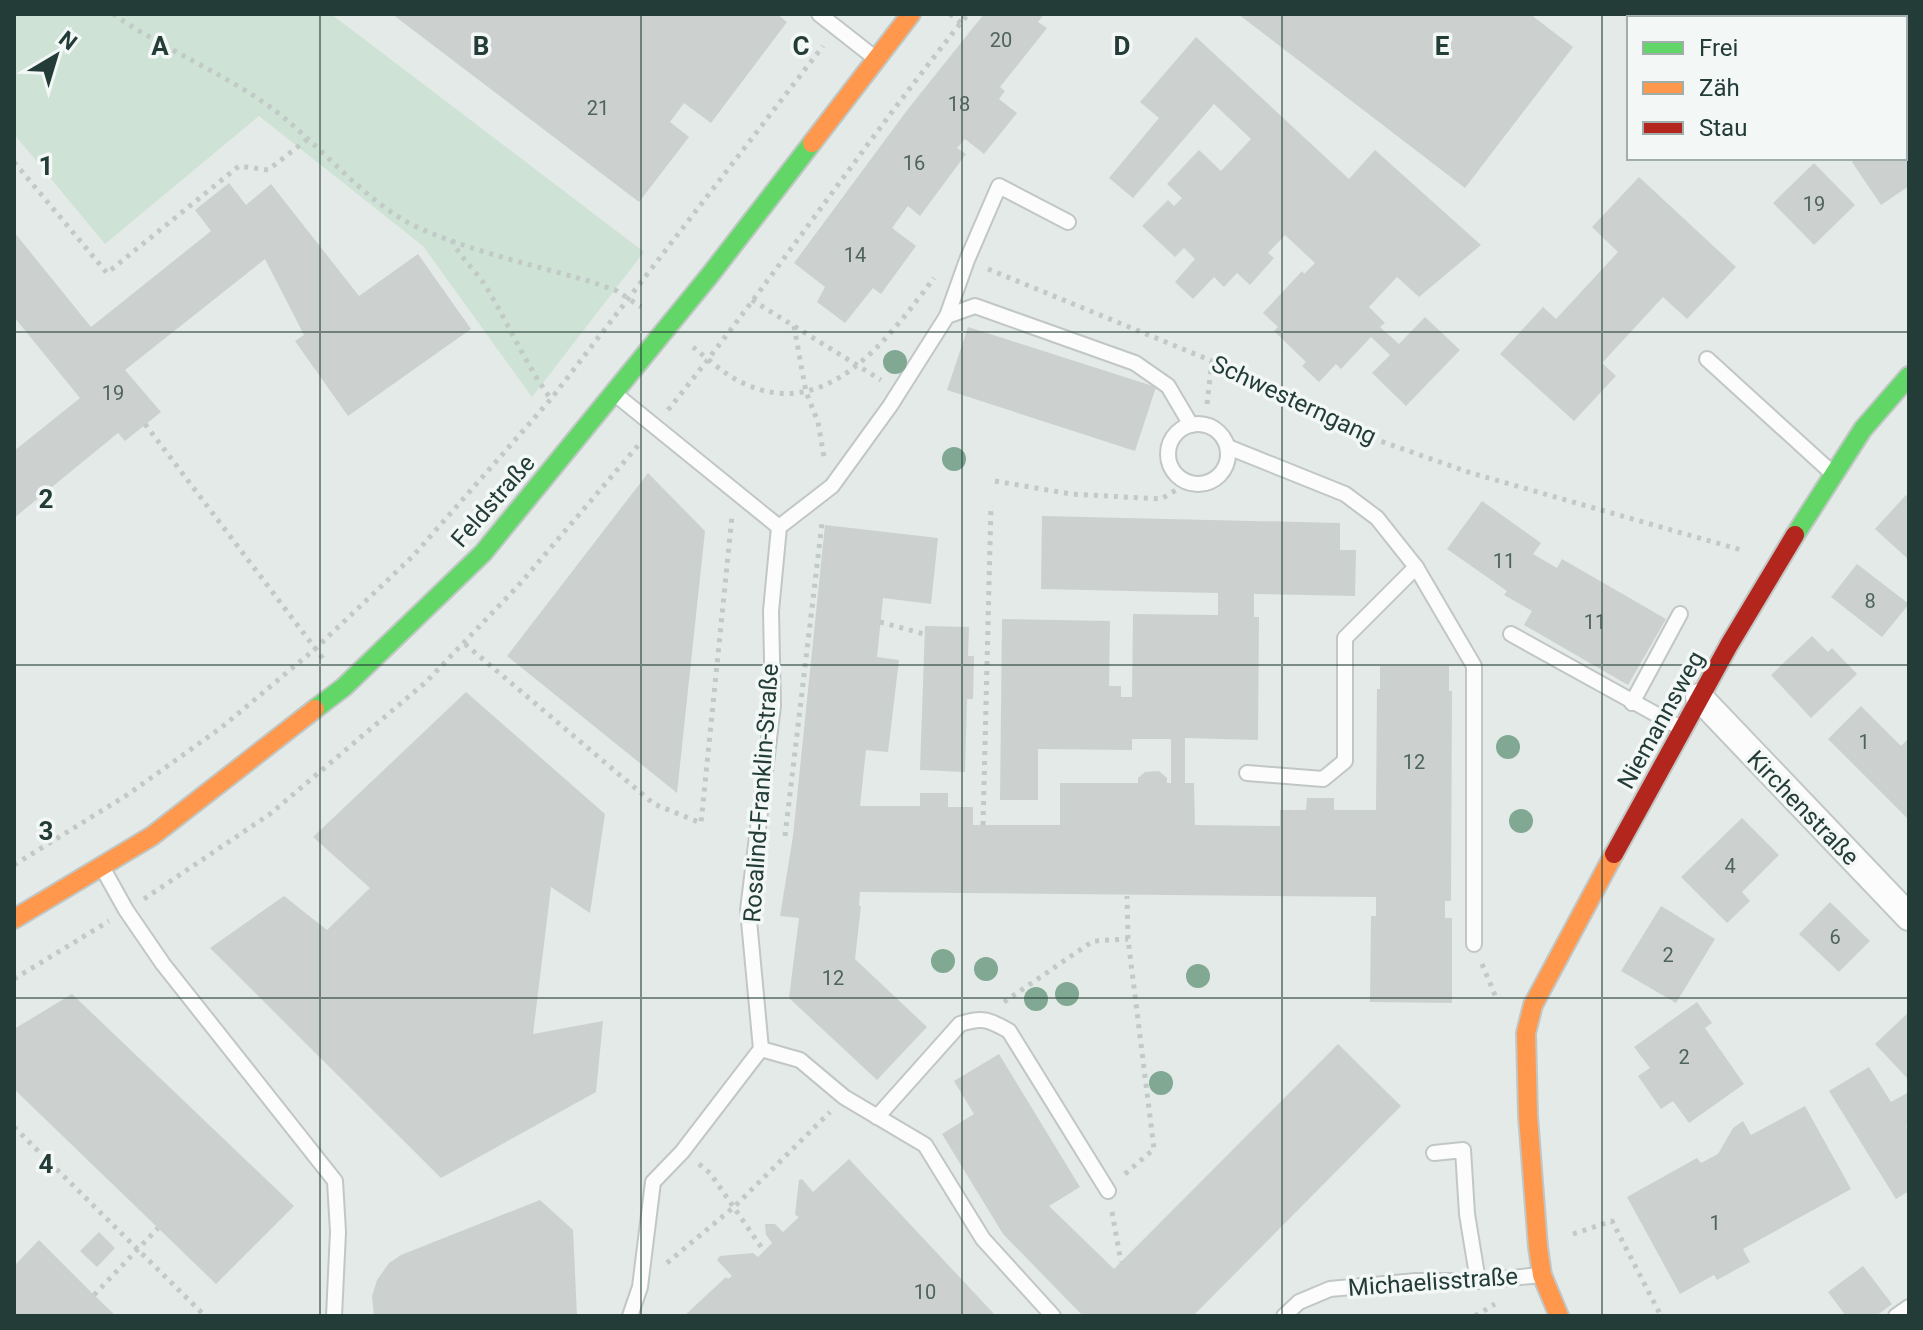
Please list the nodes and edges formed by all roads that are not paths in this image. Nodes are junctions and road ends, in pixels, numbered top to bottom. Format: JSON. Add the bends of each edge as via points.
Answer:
{"nodes":[{"id":1,"x":819,"y":14,"type":"edge"},
{"id":2,"x":911,"y":14,"type":"edge"},
{"id":3,"x":876,"y":59,"type":"junction"},
{"id":4,"x":1068,"y":222,"type":"dead end"},
{"id":5,"x":947,"y":316,"type":"junction"},
{"id":6,"x":1707,"y":359,"type":"dead end"},
{"id":7,"x":1909,"y":376,"type":"edge"},
{"id":8,"x":615,"y":393,"type":"junction"},
{"id":9,"x":1191,"y":425,"type":"junction"},
{"id":10,"x":1228,"y":447,"type":"junction"},
{"id":11,"x":1833,"y":474,"type":"junction"},
{"id":12,"x":779,"y":527,"type":"junction"},
{"id":13,"x":1416,"y":567,"type":"junction"},
{"id":14,"x":1680,"y":614,"type":"dead end"},
{"id":15,"x":1511,"y":634,"type":"dead end"},
{"id":16,"x":1699,"y":697,"type":"junction"},
{"id":17,"x":1632,"y":703,"type":"junction"},
{"id":18,"x":1683,"y":729,"type":"junction"},
{"id":19,"x":1247,"y":773,"type":"dead end"},
{"id":20,"x":102,"y":867,"type":"junction"},
{"id":21,"x":1909,"y":917,"type":"edge"},
{"id":22,"x":14,"y":919,"type":"edge"},
{"id":23,"x":1474,"y":944,"type":"road end"},
{"id":24,"x":761,"y":1049,"type":"junction"},
{"id":25,"x":877,"y":1117,"type":"junction"},
{"id":26,"x":1434,"y":1153,"type":"dead end"},
{"id":27,"x":1108,"y":1191,"type":"road end"},
{"id":28,"x":1542,"y":1275,"type":"junction"},
{"id":29,"x":1478,"y":1281,"type":"junction"},
{"id":30,"x":1909,"y":1307,"type":"edge"},
{"id":31,"x":334,"y":1316,"type":"edge"},
{"id":32,"x":630,"y":1316,"type":"edge"},
{"id":33,"x":1053,"y":1316,"type":"edge"},
{"id":34,"x":1284,"y":1316,"type":"edge"},
{"id":35,"x":1559,"y":1316,"type":"edge"},
{"id":36,"x":1896,"y":1316,"type":"edge"}],
"edges":[{"from":1,"to":3,"type":"lane"},
{"from":2,"to":3,"type":"street","name":"Feldstraße"},
{"from":3,"to":8,"type":"street","name":"Feldstraße"},
{"from":4,"to":5,"type":"lane","via":[[999,186]]},
{"from":5,"to":9,"type":"lane","via":[[975,306],[1135,363],[1168,386]]},
{"from":5,"to":12,"type":"lane","via":[[832,486]]},
{"from":6,"to":11,"type":"lane"},
{"from":7,"to":11,"type":"street","name":"Niemannsweg","via":[[1874,413]]},
{"from":8,"to":12,"type":"lane"},
{"from":8,"to":20,"type":"street","name":"Feldstraße","via":[[483,553],[344,687],[152,836]]},
{"from":9,"to":10,"type":"lane","via":[[1207,425],[1221,433]]},
{"from":9,"to":10,"type":"lane","via":[[1175,435],[1168,453],[1173,471],[1188,483],[1209,483],[1225,469]]},
{"from":10,"to":13,"type":"lane","via":[[1345,494],[1377,518]]},
{"from":11,"to":16,"type":"street","name":"Niemannsweg"},
{"from":12,"to":24,"type":"lane","name":"Rosalind-Franklin-Straße","via":[[771,611],[773,706],[748,910]]},
{"from":13,"to":19,"type":"lane","via":[[1345,638],[1345,761],[1323,779]]},
{"from":13,"to":23,"type":"lane","via":[[1474,666]]},
{"from":14,"to":17,"type":"lane"},
{"from":15,"to":17,"type":"lane"},
{"from":16,"to":18,"type":"street","name":"Niemannsweg"},
{"from":16,"to":21,"type":"street","name":"Kirchenstraße"},
{"from":17,"to":18,"type":"lane"},
{"from":18,"to":28,"type":"street","name":"Niemannsweg","via":[[1533,1005],[1526,1033],[1528,1116]]},
{"from":20,"to":22,"type":"street","name":"Feldstraße"},
{"from":20,"to":31,"type":"lane","via":[[163,964],[335,1181]]},
{"from":24,"to":25,"type":"lane","via":[[800,1060]]},
{"from":24,"to":32,"type":"lane","via":[[653,1182],[640,1287]]},
{"from":25,"to":27,"type":"lane","via":[[960,1024],[980,1018],[1009,1031]]},
{"from":25,"to":33,"type":"lane","via":[[925,1145],[983,1239]]},
{"from":26,"to":29,"type":"lane","via":[[1463,1150]]},
{"from":28,"to":29,"type":"lane","name":"Michaelisstraße"},
{"from":28,"to":35,"type":"street","name":"Niemannsweg"},
{"from":29,"to":34,"type":"lane","name":"Michaelisstraße","via":[[1330,1289],[1299,1302]]},
{"from":30,"to":36,"type":"lane"}]}
